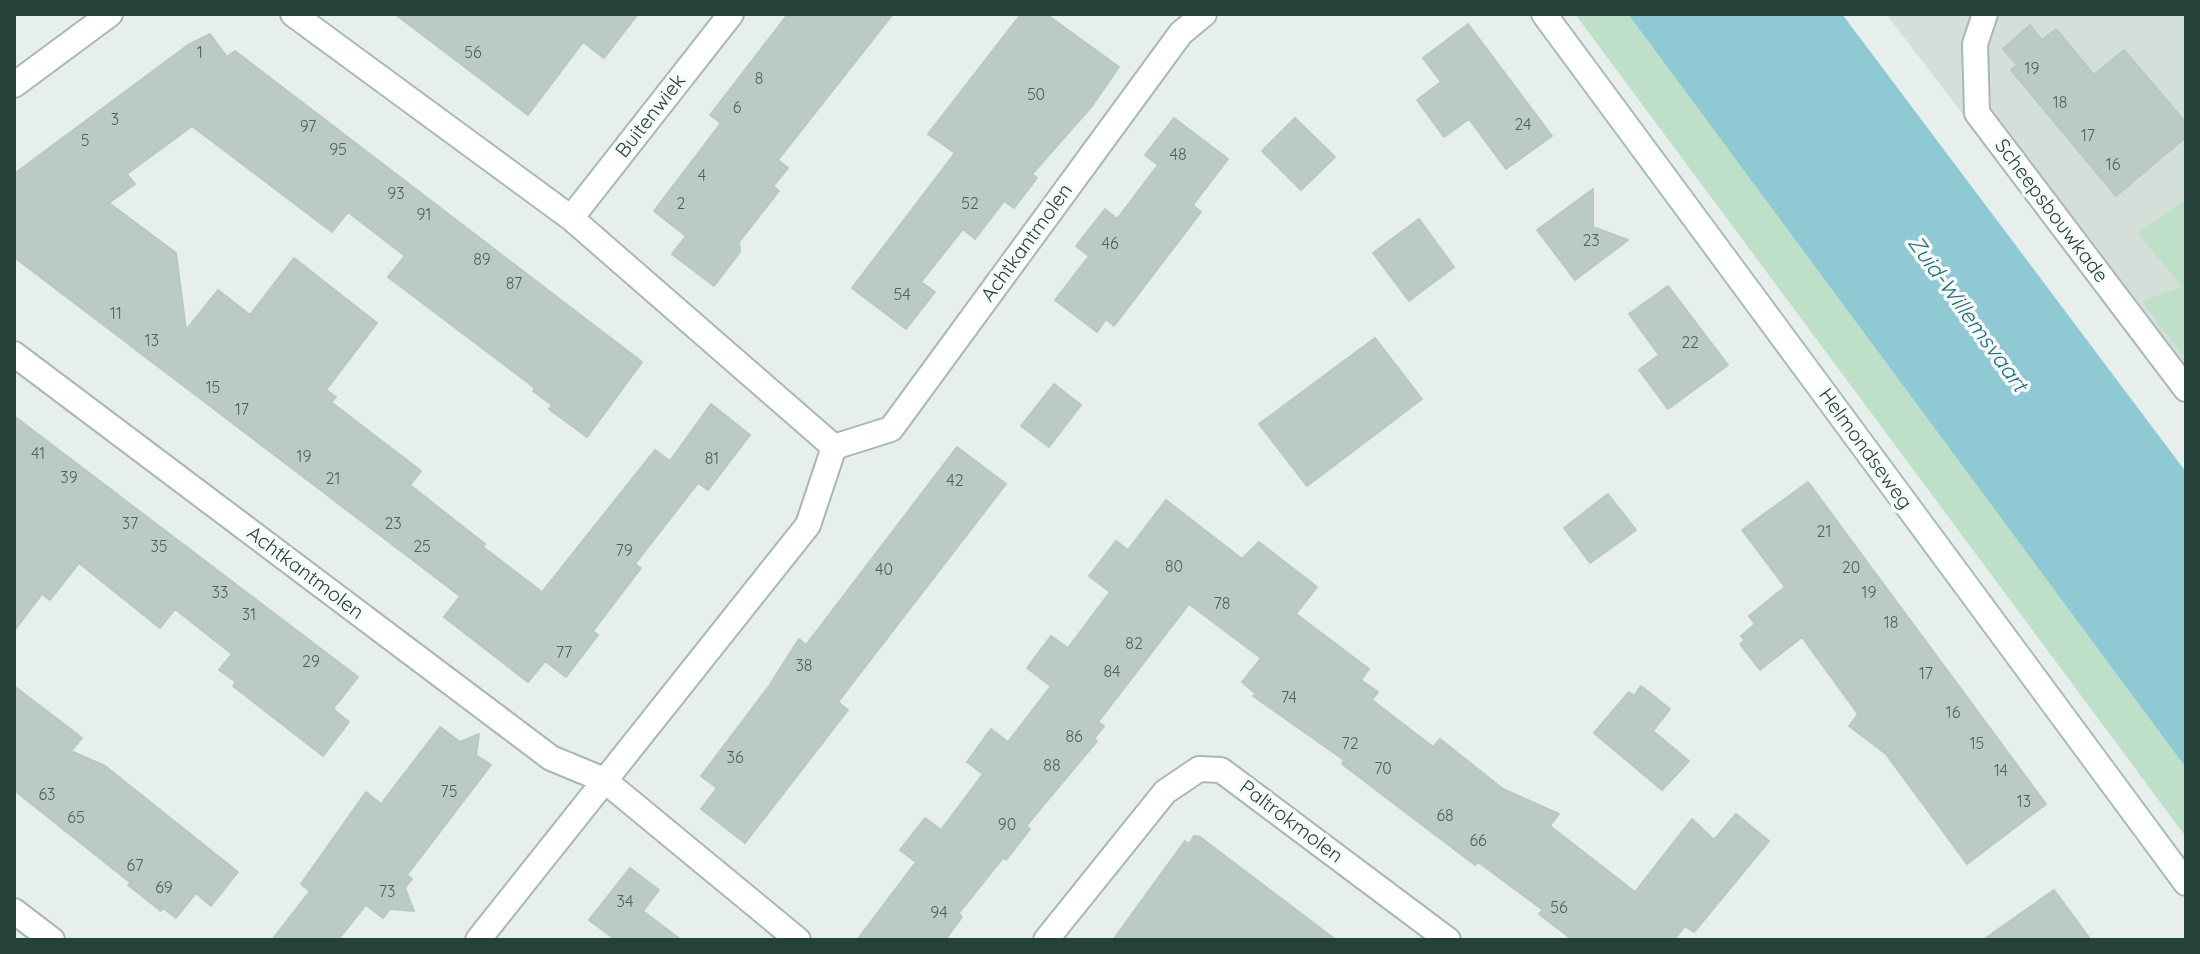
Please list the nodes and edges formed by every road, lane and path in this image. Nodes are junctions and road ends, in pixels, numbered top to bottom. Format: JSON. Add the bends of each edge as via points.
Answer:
{"nodes":[{"id":1,"x":110,"y":14,"type":"edge"},
{"id":2,"x":293,"y":14,"type":"edge"},
{"id":3,"x":731,"y":14,"type":"edge"},
{"id":4,"x":1204,"y":14,"type":"edge"},
{"id":5,"x":1544,"y":14,"type":"edge"},
{"id":6,"x":1985,"y":14,"type":"edge"},
{"id":7,"x":14,"y":85,"type":"edge"},
{"id":8,"x":571,"y":218,"type":"junction"},
{"id":9,"x":14,"y":354,"type":"edge"},
{"id":10,"x":2186,"y":389,"type":"edge"},
{"id":11,"x":834,"y":447,"type":"junction"},
{"id":12,"x":604,"y":780,"type":"junction"},
{"id":13,"x":2186,"y":883,"type":"edge"},
{"id":14,"x":14,"y":911,"type":"edge"},
{"id":15,"x":52,"y":940,"type":"edge"},
{"id":16,"x":478,"y":940,"type":"edge"},
{"id":17,"x":798,"y":940,"type":"edge"},
{"id":18,"x":1046,"y":940,"type":"edge"},
{"id":19,"x":1448,"y":940,"type":"edge"}],
"edges":[{"from":1,"to":7,"type":"street"},
{"from":2,"to":8,"type":"street"},
{"from":3,"to":8,"type":"street","name":"Buitenwiek"},
{"from":4,"to":11,"type":"street","name":"Achtkantmolen","via":[[1181,33],[891,429]]},
{"from":5,"to":13,"type":"street","name":"Helmondseweg"},
{"from":6,"to":10,"type":"street","name":"Scheepsbouwkade","via":[[1975,44],[1977,113]]},
{"from":8,"to":11,"type":"street"},
{"from":9,"to":12,"type":"street","name":"Achtkantmolen","via":[[551,758]]},
{"from":11,"to":12,"type":"street","via":[[808,525]]},
{"from":12,"to":16,"type":"street"},
{"from":12,"to":17,"type":"street","name":"Achtkantmolen"},
{"from":14,"to":15,"type":"street"},
{"from":18,"to":19,"type":"street","name":"Paltrokmolen","via":[[1165,792],[1199,769],[1221,770]]}]}
